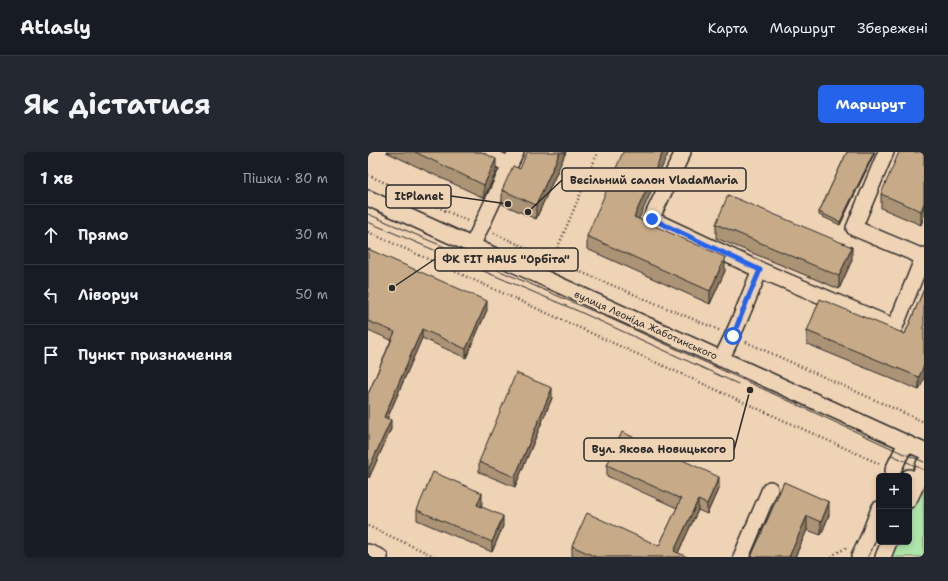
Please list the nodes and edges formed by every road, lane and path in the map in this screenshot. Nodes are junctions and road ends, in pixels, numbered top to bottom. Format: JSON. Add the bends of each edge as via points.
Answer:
{"nodes":[{"id":1,"x":482,"y":152,"type":"edge"},
{"id":2,"x":598,"y":152,"type":"edge"},
{"id":3,"x":683,"y":152,"type":"edge"},
{"id":4,"x":886,"y":152,"type":"edge"},
{"id":5,"x":513,"y":158,"type":"edge"},
{"id":6,"x":368,"y":174,"type":"edge"},
{"id":7,"x":368,"y":198,"type":"edge"},
{"id":8,"x":481,"y":227,"type":"junction"},
{"id":9,"x":368,"y":232,"type":"edge"},
{"id":10,"x":472,"y":246,"type":"junction"},
{"id":11,"x":923,"y":256,"type":"edge"},
{"id":12,"x":552,"y":260,"type":"junction"},
{"id":13,"x":760,"y":270,"type":"junction"},
{"id":14,"x":544,"y":279,"type":"junction"},
{"id":15,"x":733,"y":336,"type":"junction"},
{"id":16,"x":721,"y":359,"type":"junction"},
{"id":17,"x":924,"y":422,"type":"edge"},
{"id":18,"x":906,"y":442,"type":"junction"},
{"id":19,"x":924,"y":451,"type":"edge"},
{"id":20,"x":924,"y":464,"type":"edge"},
{"id":21,"x":897,"y":473,"type":"edge"},
{"id":22,"x":903,"y":473,"type":"edge"},
{"id":23,"x":908,"y":473,"type":"edge"},
{"id":24,"x":770,"y":489,"type":"dead end"},
{"id":25,"x":876,"y":517,"type":"edge"},
{"id":26,"x":368,"y":526,"type":"edge"},
{"id":27,"x":888,"y":545,"type":"edge"},
{"id":28,"x":368,"y":552,"type":"edge"},
{"id":29,"x":380,"y":557,"type":"edge"},
{"id":30,"x":436,"y":557,"type":"edge"},
{"id":31,"x":741,"y":557,"type":"edge"},
{"id":32,"x":859,"y":557,"type":"edge"},
{"id":33,"x":883,"y":557,"type":"edge"}],
"edges":[{"from":1,"to":5,"type":"street"},
{"from":2,"to":12,"type":"path"},
{"from":3,"to":13,"type":"street","via":[[652,219]]},
{"from":4,"to":11,"type":"street","via":[[854,228]]},
{"from":5,"to":8,"type":"street"},
{"from":6,"to":8,"type":"path"},
{"from":7,"to":10,"type":"street","name":"вулиця Леоніда Жаботинського"},
{"from":8,"to":10,"type":"street"},
{"from":8,"to":12,"type":"path"},
{"from":9,"to":21,"type":"path","via":[[756,406]]},
{"from":10,"to":14,"type":"street","name":"вулиця Леоніда Жаботинського"},
{"from":11,"to":13,"type":"street","via":[[895,327]]},
{"from":12,"to":14,"type":"path"},
{"from":12,"to":15,"type":"path"},
{"from":13,"to":15,"type":"street"},
{"from":14,"to":16,"type":"street","name":"вулиця Леоніда Жаботинського"},
{"from":15,"to":16,"type":"street"},
{"from":15,"to":17,"type":"path"},
{"from":16,"to":18,"type":"street","name":"вулиця Леоніда Жаботинського"},
{"from":18,"to":19,"type":"street","name":"вулиця Леоніда Жаботинського"},
{"from":18,"to":22,"type":"street"},
{"from":20,"to":23,"type":"street"},
{"from":24,"to":31,"type":"street"},
{"from":25,"to":32,"type":"street"},
{"from":26,"to":30,"type":"path"},
{"from":27,"to":33,"type":"street"},
{"from":28,"to":29,"type":"street"}]}
